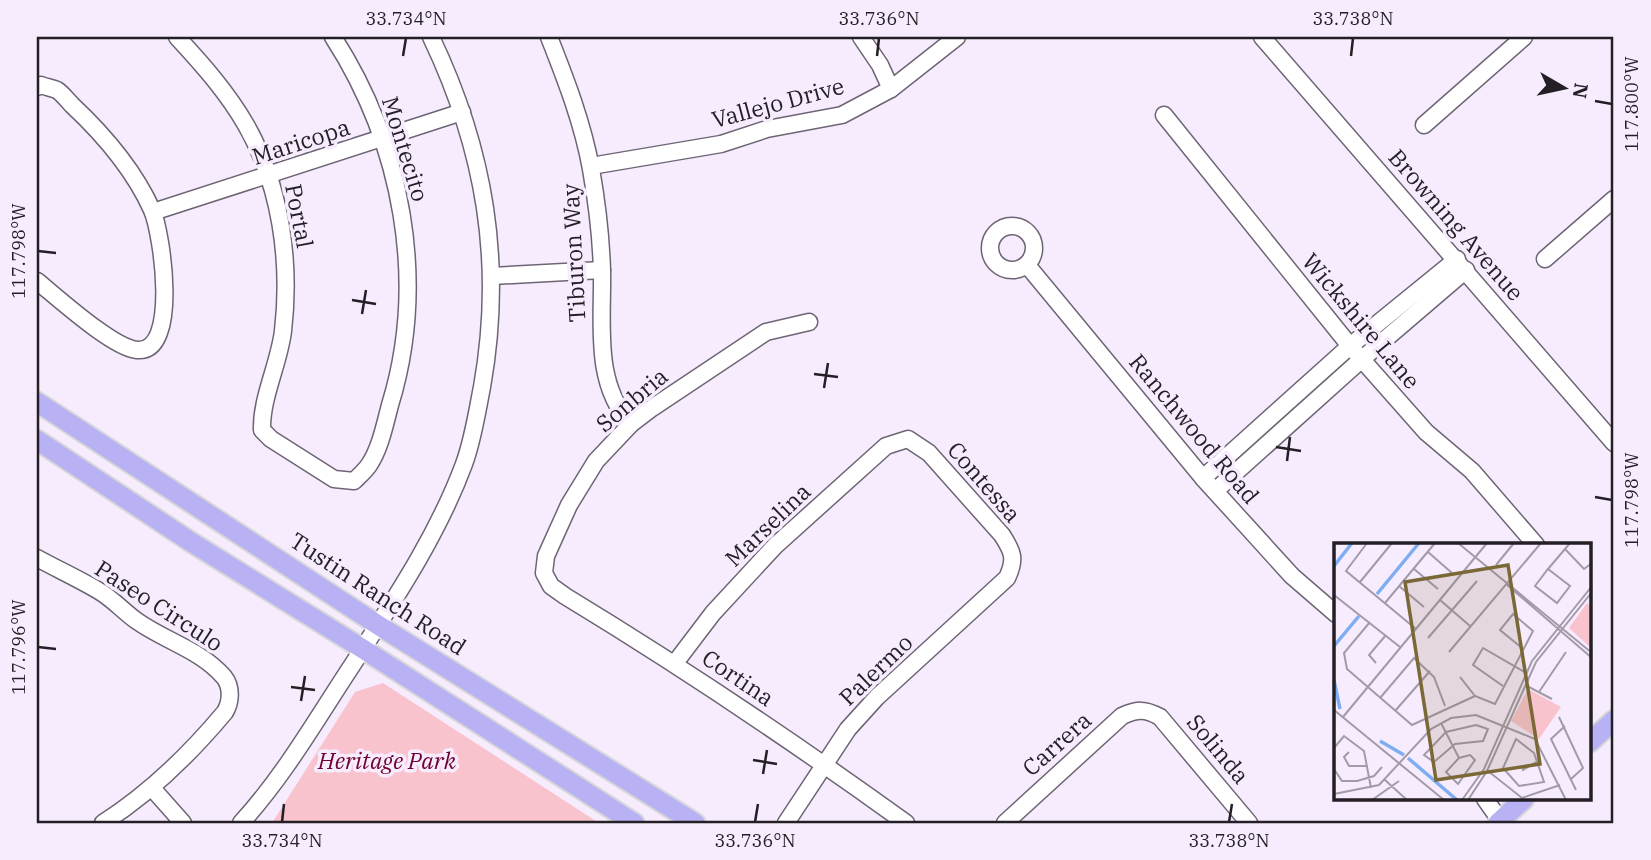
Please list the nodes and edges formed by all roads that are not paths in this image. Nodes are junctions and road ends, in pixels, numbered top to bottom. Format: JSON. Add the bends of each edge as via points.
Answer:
{"nodes":[{"id":1,"x":177,"y":37,"type":"edge"},
{"id":2,"x":333,"y":37,"type":"edge"},
{"id":3,"x":431,"y":37,"type":"edge"},
{"id":4,"x":549,"y":37,"type":"edge"},
{"id":5,"x":861,"y":37,"type":"edge"},
{"id":6,"x":957,"y":37,"type":"edge"},
{"id":7,"x":1262,"y":37,"type":"edge"},
{"id":8,"x":1524,"y":37,"type":"edge"},
{"id":9,"x":39,"y":86,"type":"edge"},
{"id":10,"x":891,"y":89,"type":"junction"},
{"id":11,"x":462,"y":112,"type":"junction"},
{"id":12,"x":1164,"y":115,"type":"dead end"},
{"id":13,"x":1424,"y":125,"type":"dead end"},
{"id":14,"x":383,"y":139,"type":"junction"},
{"id":15,"x":591,"y":166,"type":"junction"},
{"id":16,"x":268,"y":176,"type":"junction"},
{"id":17,"x":1614,"y":199,"type":"edge"},
{"id":18,"x":153,"y":212,"type":"junction"},
{"id":19,"x":1545,"y":259,"type":"dead end"},
{"id":20,"x":1027,"y":265,"type":"dead end"},
{"id":21,"x":1461,"y":265,"type":"junction"},
{"id":22,"x":602,"y":270,"type":"junction"},
{"id":23,"x":492,"y":276,"type":"junction"},
{"id":24,"x":37,"y":281,"type":"edge"},
{"id":25,"x":809,"y":322,"type":"dead end"},
{"id":26,"x":1350,"y":346,"type":"junction"},
{"id":27,"x":1362,"y":359,"type":"junction"},
{"id":28,"x":37,"y":402,"type":"edge"},
{"id":29,"x":631,"y":424,"type":"junction"},
{"id":30,"x":262,"y":430,"type":"joint"},
{"id":31,"x":908,"y":439,"type":"joint"},
{"id":32,"x":37,"y":440,"type":"edge"},
{"id":33,"x":1614,"y":443,"type":"edge"},
{"id":34,"x":1203,"y":478,"type":"junction"},
{"id":35,"x":1215,"y":491,"type":"junction"},
{"id":36,"x":1534,"y":543,"type":"edge"},
{"id":37,"x":37,"y":558,"type":"edge"},
{"id":38,"x":1014,"y":564,"type":"joint"},
{"id":39,"x":544,"y":573,"type":"joint"},
{"id":40,"x":1334,"y":612,"type":"edge"},
{"id":41,"x":378,"y":625,"type":"junction"},
{"id":42,"x":363,"y":649,"type":"junction"},
{"id":43,"x":675,"y":663,"type":"junction"},
{"id":44,"x":1146,"y":710,"type":"joint"},
{"id":45,"x":1614,"y":720,"type":"edge"},
{"id":46,"x":1592,"y":740,"type":"edge"},
{"id":47,"x":824,"y":764,"type":"junction"},
{"id":48,"x":152,"y":788,"type":"junction"},
{"id":49,"x":1485,"y":800,"type":"edge"},
{"id":50,"x":1523,"y":800,"type":"edge"},
{"id":51,"x":1496,"y":822,"type":"edge"},
{"id":52,"x":103,"y":823,"type":"edge"},
{"id":53,"x":183,"y":823,"type":"edge"},
{"id":54,"x":242,"y":823,"type":"edge"},
{"id":55,"x":634,"y":823,"type":"edge"},
{"id":56,"x":695,"y":823,"type":"edge"},
{"id":57,"x":786,"y":823,"type":"edge"},
{"id":58,"x":906,"y":823,"type":"edge"},
{"id":59,"x":1005,"y":823,"type":"edge"},
{"id":60,"x":1249,"y":823,"type":"edge"}],
"edges":[{"from":1,"to":16,"type":"street","name":"Portal","via":[[213,77],[245,124]]},
{"from":2,"to":14,"type":"street","name":"Montecito","via":[[353,69]]},
{"from":3,"to":11,"type":"street"},
{"from":4,"to":15,"type":"street","name":"Tiburon Way","via":[[572,96]]},
{"from":5,"to":10,"type":"street"},
{"from":6,"to":10,"type":"street","name":"Vallejo Drive"},
{"from":7,"to":21,"type":"street","name":"Browning Avenue"},
{"from":8,"to":13,"type":"street"},
{"from":9,"to":18,"type":"street","via":[[57,90],[88,120],[130,170]]},
{"from":10,"to":15,"type":"street","name":"Vallejo Drive","via":[[842,115],[767,129],[721,144]]},
{"from":11,"to":14,"type":"street","name":"Maricopa"},
{"from":11,"to":23,"type":"street","via":[[485,200]]},
{"from":12,"to":26,"type":"street","name":"Wickshire Lane"},
{"from":14,"to":16,"type":"street","name":"Maricopa"},
{"from":14,"to":30,"type":"street","name":"Montecito","via":[[404,223],[407,306],[392,401],[369,465],[354,481],[334,479]]},
{"from":15,"to":22,"type":"street","name":"Tiburon Way"},
{"from":16,"to":18,"type":"street","name":"Maricopa"},
{"from":16,"to":30,"type":"street","name":"Portal","via":[[282,233],[286,293],[283,333],[261,414]]},
{"from":17,"to":19,"type":"street"},
{"from":18,"to":24,"type":"street","via":[[165,272],[165,302],[153,344],[141,350],[118,343]]},
{"from":20,"to":34,"type":"street","name":"Ranchwood Road"},
{"from":21,"to":26,"type":"street"},
{"from":21,"to":27,"type":"street"},
{"from":21,"to":33,"type":"street","name":"Browning Avenue"},
{"from":22,"to":23,"type":"street"},
{"from":22,"to":29,"type":"street","name":"Tiburon Way","via":[[605,370],[613,400]]},
{"from":23,"to":41,"type":"street","via":[[487,357],[464,463],[434,530]]},
{"from":25,"to":29,"type":"street","name":"Sonbria","via":[[766,332]]},
{"from":26,"to":27,"type":"street","name":"Wickshire Lane"},
{"from":26,"to":34,"type":"street"},
{"from":27,"to":35,"type":"street"},
{"from":27,"to":36,"type":"street","name":"Wickshire Lane","via":[[1426,432],[1472,471]]},
{"from":28,"to":41,"type":"main road","name":"Tustin Ranch Road"},
{"from":29,"to":39,"type":"street","name":"Sonbria","via":[[596,461],[569,505],[546,556]]},
{"from":31,"to":38,"type":"street","name":"Contessa","via":[[929,453],[1002,535]]},
{"from":31,"to":43,"type":"street","name":"Marselina","via":[[886,446],[775,546],[713,613]]},
{"from":32,"to":42,"type":"main road"},
{"from":34,"to":35,"type":"street","name":"Ranchwood Road"},
{"from":35,"to":40,"type":"street","name":"Ranchwood Road","via":[[1292,576]]},
{"from":37,"to":48,"type":"street","name":"Paseo Circulo","via":[[99,591],[226,679],[230,695],[225,712]]},
{"from":38,"to":47,"type":"street","name":"Palermo","via":[[1007,578],[877,696]]},
{"from":39,"to":43,"type":"street","name":"Cortina","via":[[551,586],[565,596]]},
{"from":41,"to":42,"type":"street"},
{"from":41,"to":56,"type":"main road","name":"Tustin Ranch Road"},
{"from":42,"to":54,"type":"street","via":[[261,802]]},
{"from":42,"to":55,"type":"main road"},
{"from":43,"to":47,"type":"street","name":"Cortina"},
{"from":44,"to":59,"type":"street","name":"Carrera","via":[[1122,716]]},
{"from":44,"to":60,"type":"street","name":"Solinda","via":[[1166,723]]},
{"from":45,"to":46,"type":"main road"},
{"from":47,"to":57,"type":"street","name":"Palermo"},
{"from":47,"to":58,"type":"street","name":"Cortina"},
{"from":48,"to":52,"type":"street","name":"Paseo Circulo"},
{"from":48,"to":53,"type":"street"},
{"from":49,"to":51,"type":"street"},
{"from":50,"to":51,"type":"main road"}]}
